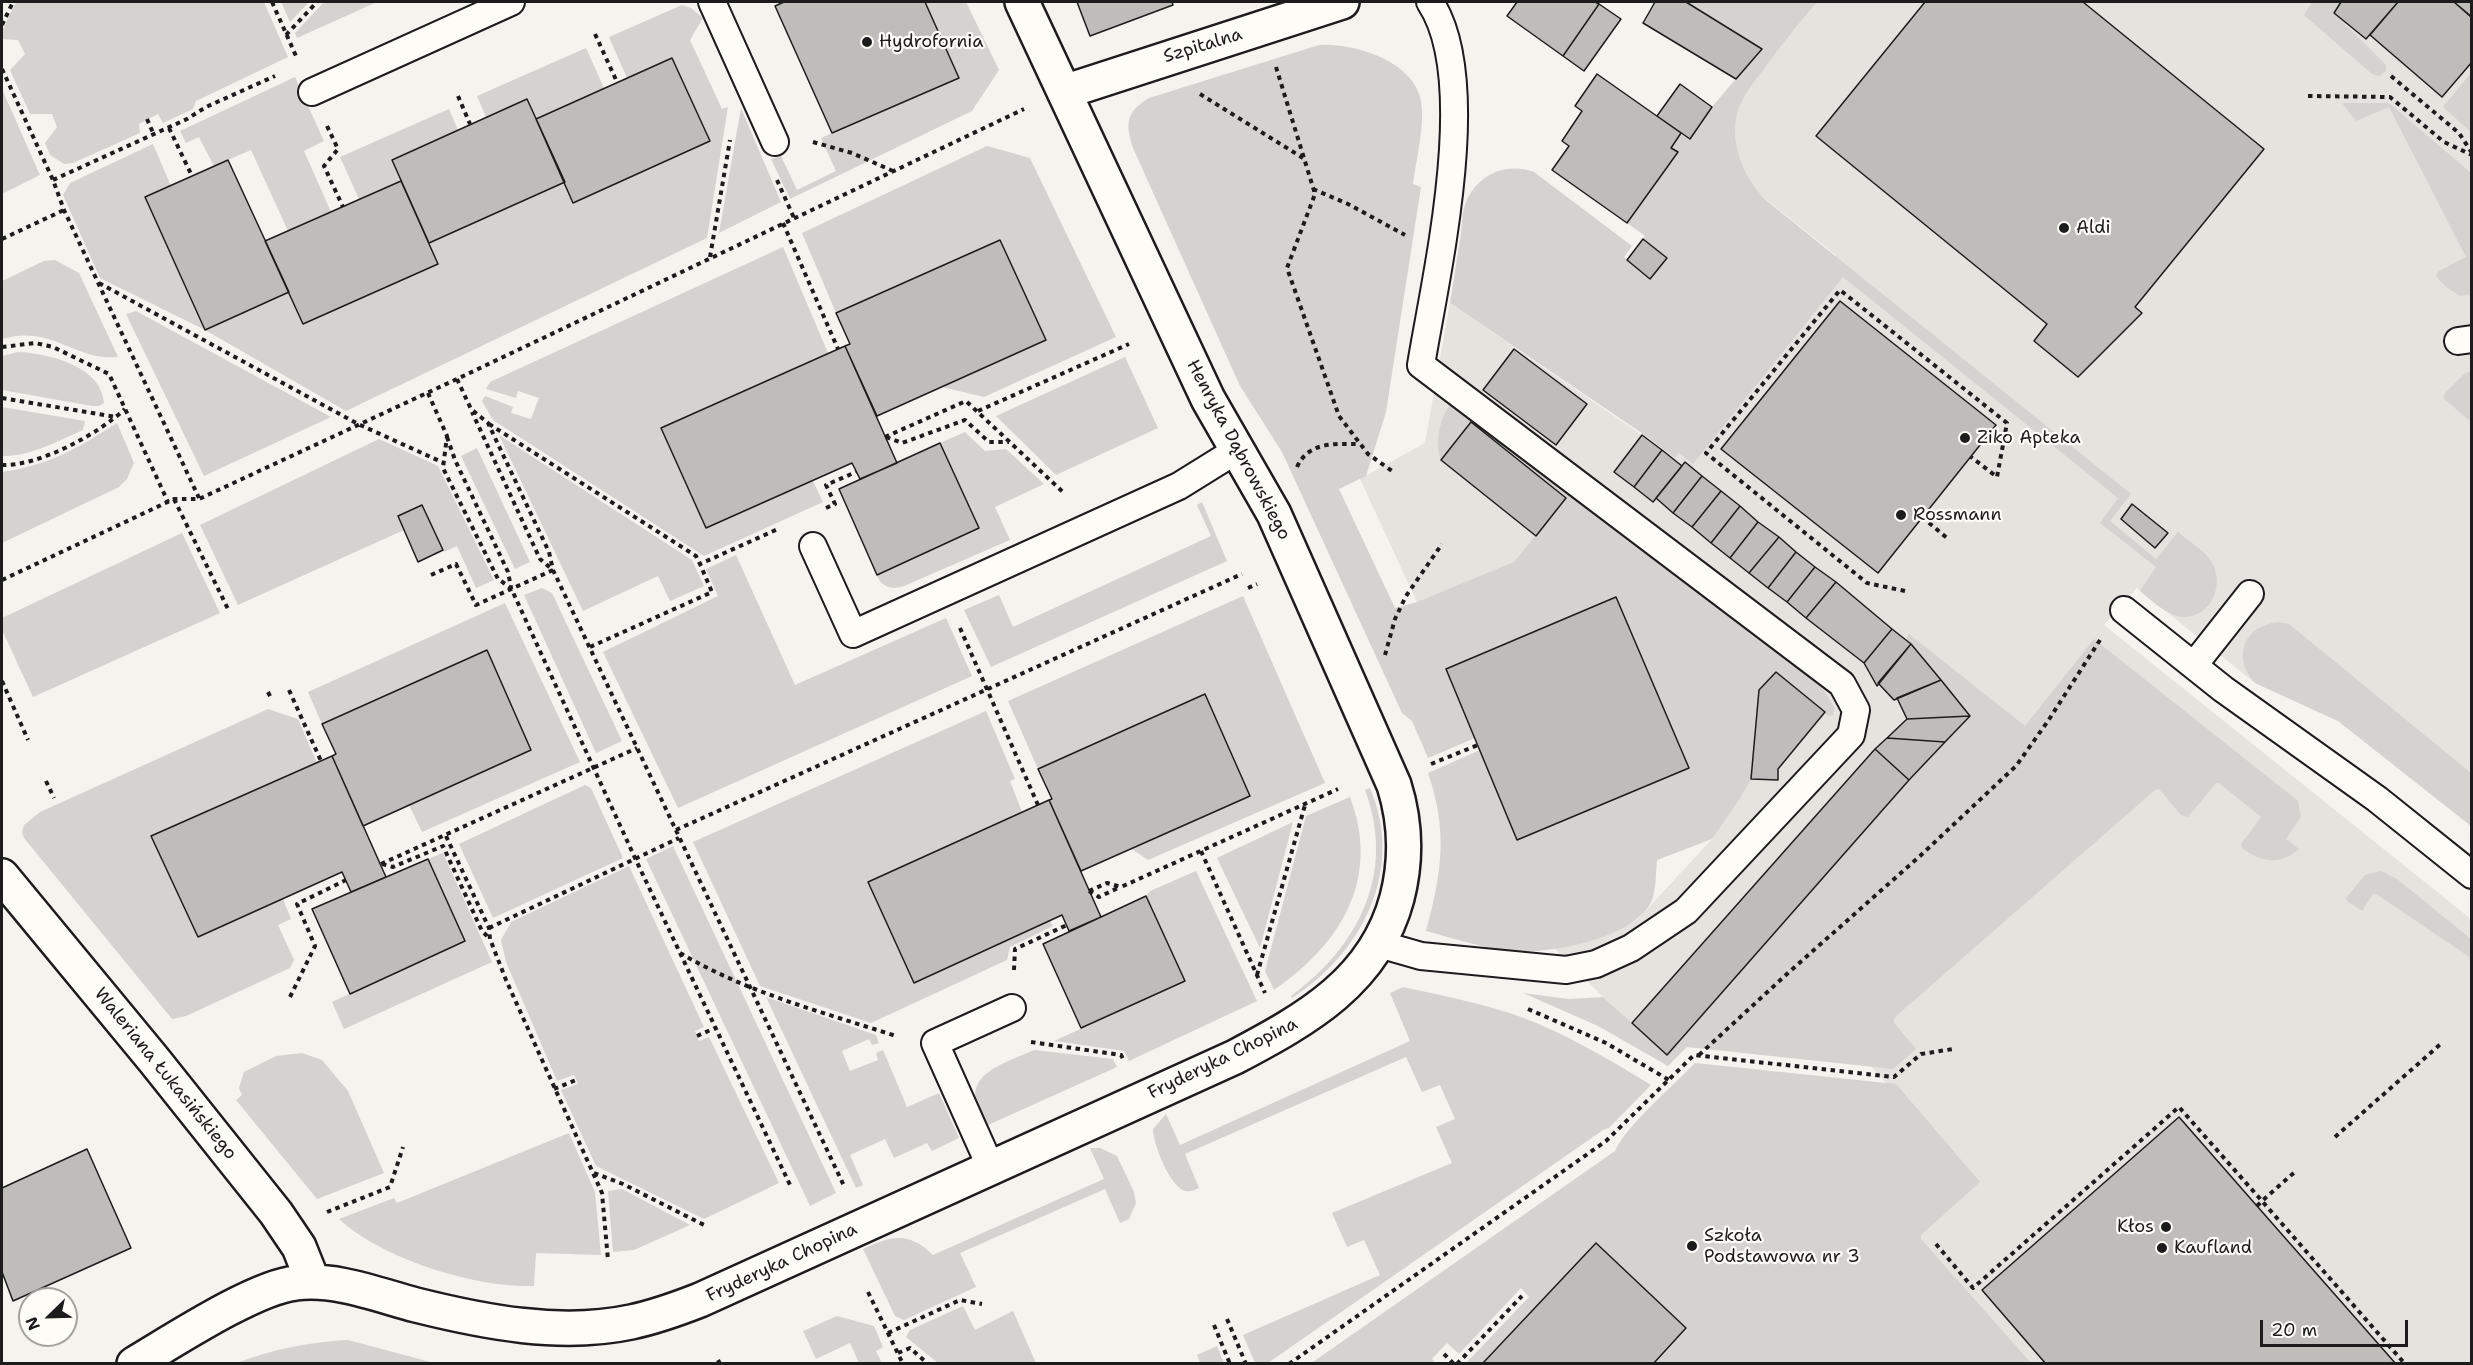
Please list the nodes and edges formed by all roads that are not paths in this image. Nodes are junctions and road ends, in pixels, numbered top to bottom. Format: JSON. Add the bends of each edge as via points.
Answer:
{"nodes":[{"id":1,"x":511,"y":2,"type":"edge"},
{"id":2,"x":712,"y":2,"type":"edge"},
{"id":3,"x":1022,"y":2,"type":"edge"},
{"id":4,"x":1342,"y":2,"type":"edge"},
{"id":5,"x":1430,"y":2,"type":"edge"},
{"id":6,"x":312,"y":92,"type":"dead end"},
{"id":7,"x":1064,"y":92,"type":"junction"},
{"id":8,"x":775,"y":142,"type":"road end"},
{"id":9,"x":1238,"y":450,"type":"junction"},
{"id":10,"x":813,"y":546,"type":"road end"},
{"id":11,"x":2250,"y":594,"type":"dead end"},
{"id":12,"x":2124,"y":610,"type":"dead end"},
{"id":13,"x":2194,"y":665,"type":"junction"},
{"id":14,"x":2472,"y":874,"type":"edge"},
{"id":15,"x":2,"y":876,"type":"edge"},
{"id":16,"x":1379,"y":944,"type":"junction"},
{"id":17,"x":1012,"y":1008,"type":"road end"},
{"id":18,"x":991,"y":1168,"type":"junction"},
{"id":19,"x":313,"y":1282,"type":"junction"},
{"id":20,"x":152,"y":1359,"type":"edge"}],
"edges":[{"from":1,"to":6,"type":"lane"},
{"from":2,"to":8,"type":"lane"},
{"from":3,"to":7,"type":"street","name":"Henryka Dąbrowskiego"},
{"from":4,"to":7,"type":"street","name":"Szpitalna"},
{"from":5,"to":16,"type":"lane","via":[[1439,15],[1448,46],[1455,127],[1421,365],[1842,684],[1856,710],[1851,735],[1686,911],[1631,948],[1596,964],[1566,970],[1421,956]]},
{"from":7,"to":9,"type":"street","name":"Henryka Dąbrowskiego","via":[[1208,399]]},
{"from":9,"to":10,"type":"lane","via":[[1198,476],[853,634]]},
{"from":9,"to":16,"type":"street","name":"Henryka Dąbrowskiego","via":[[1274,513],[1399,801],[1405,831],[1405,863],[1393,912]]},
{"from":11,"to":13,"type":"lane"},
{"from":12,"to":13,"type":"lane"},
{"from":13,"to":14,"type":"lane"},
{"from":15,"to":19,"type":"street","name":"Waleriana Łukasińskiego","via":[[287,1228]]},
{"from":16,"to":18,"type":"street","name":"Fryderyka Chopina","via":[[1351,980],[1282,1032]]},
{"from":17,"to":18,"type":"lane","via":[[935,1042]]},
{"from":18,"to":19,"type":"street","name":"Fryderyka Chopina","via":[[700,1300],[630,1323],[567,1328],[510,1324]]},
{"from":19,"to":20,"type":"street","name":"Fryderyka Chopina","via":[[270,1291],[230,1310]]}]}
